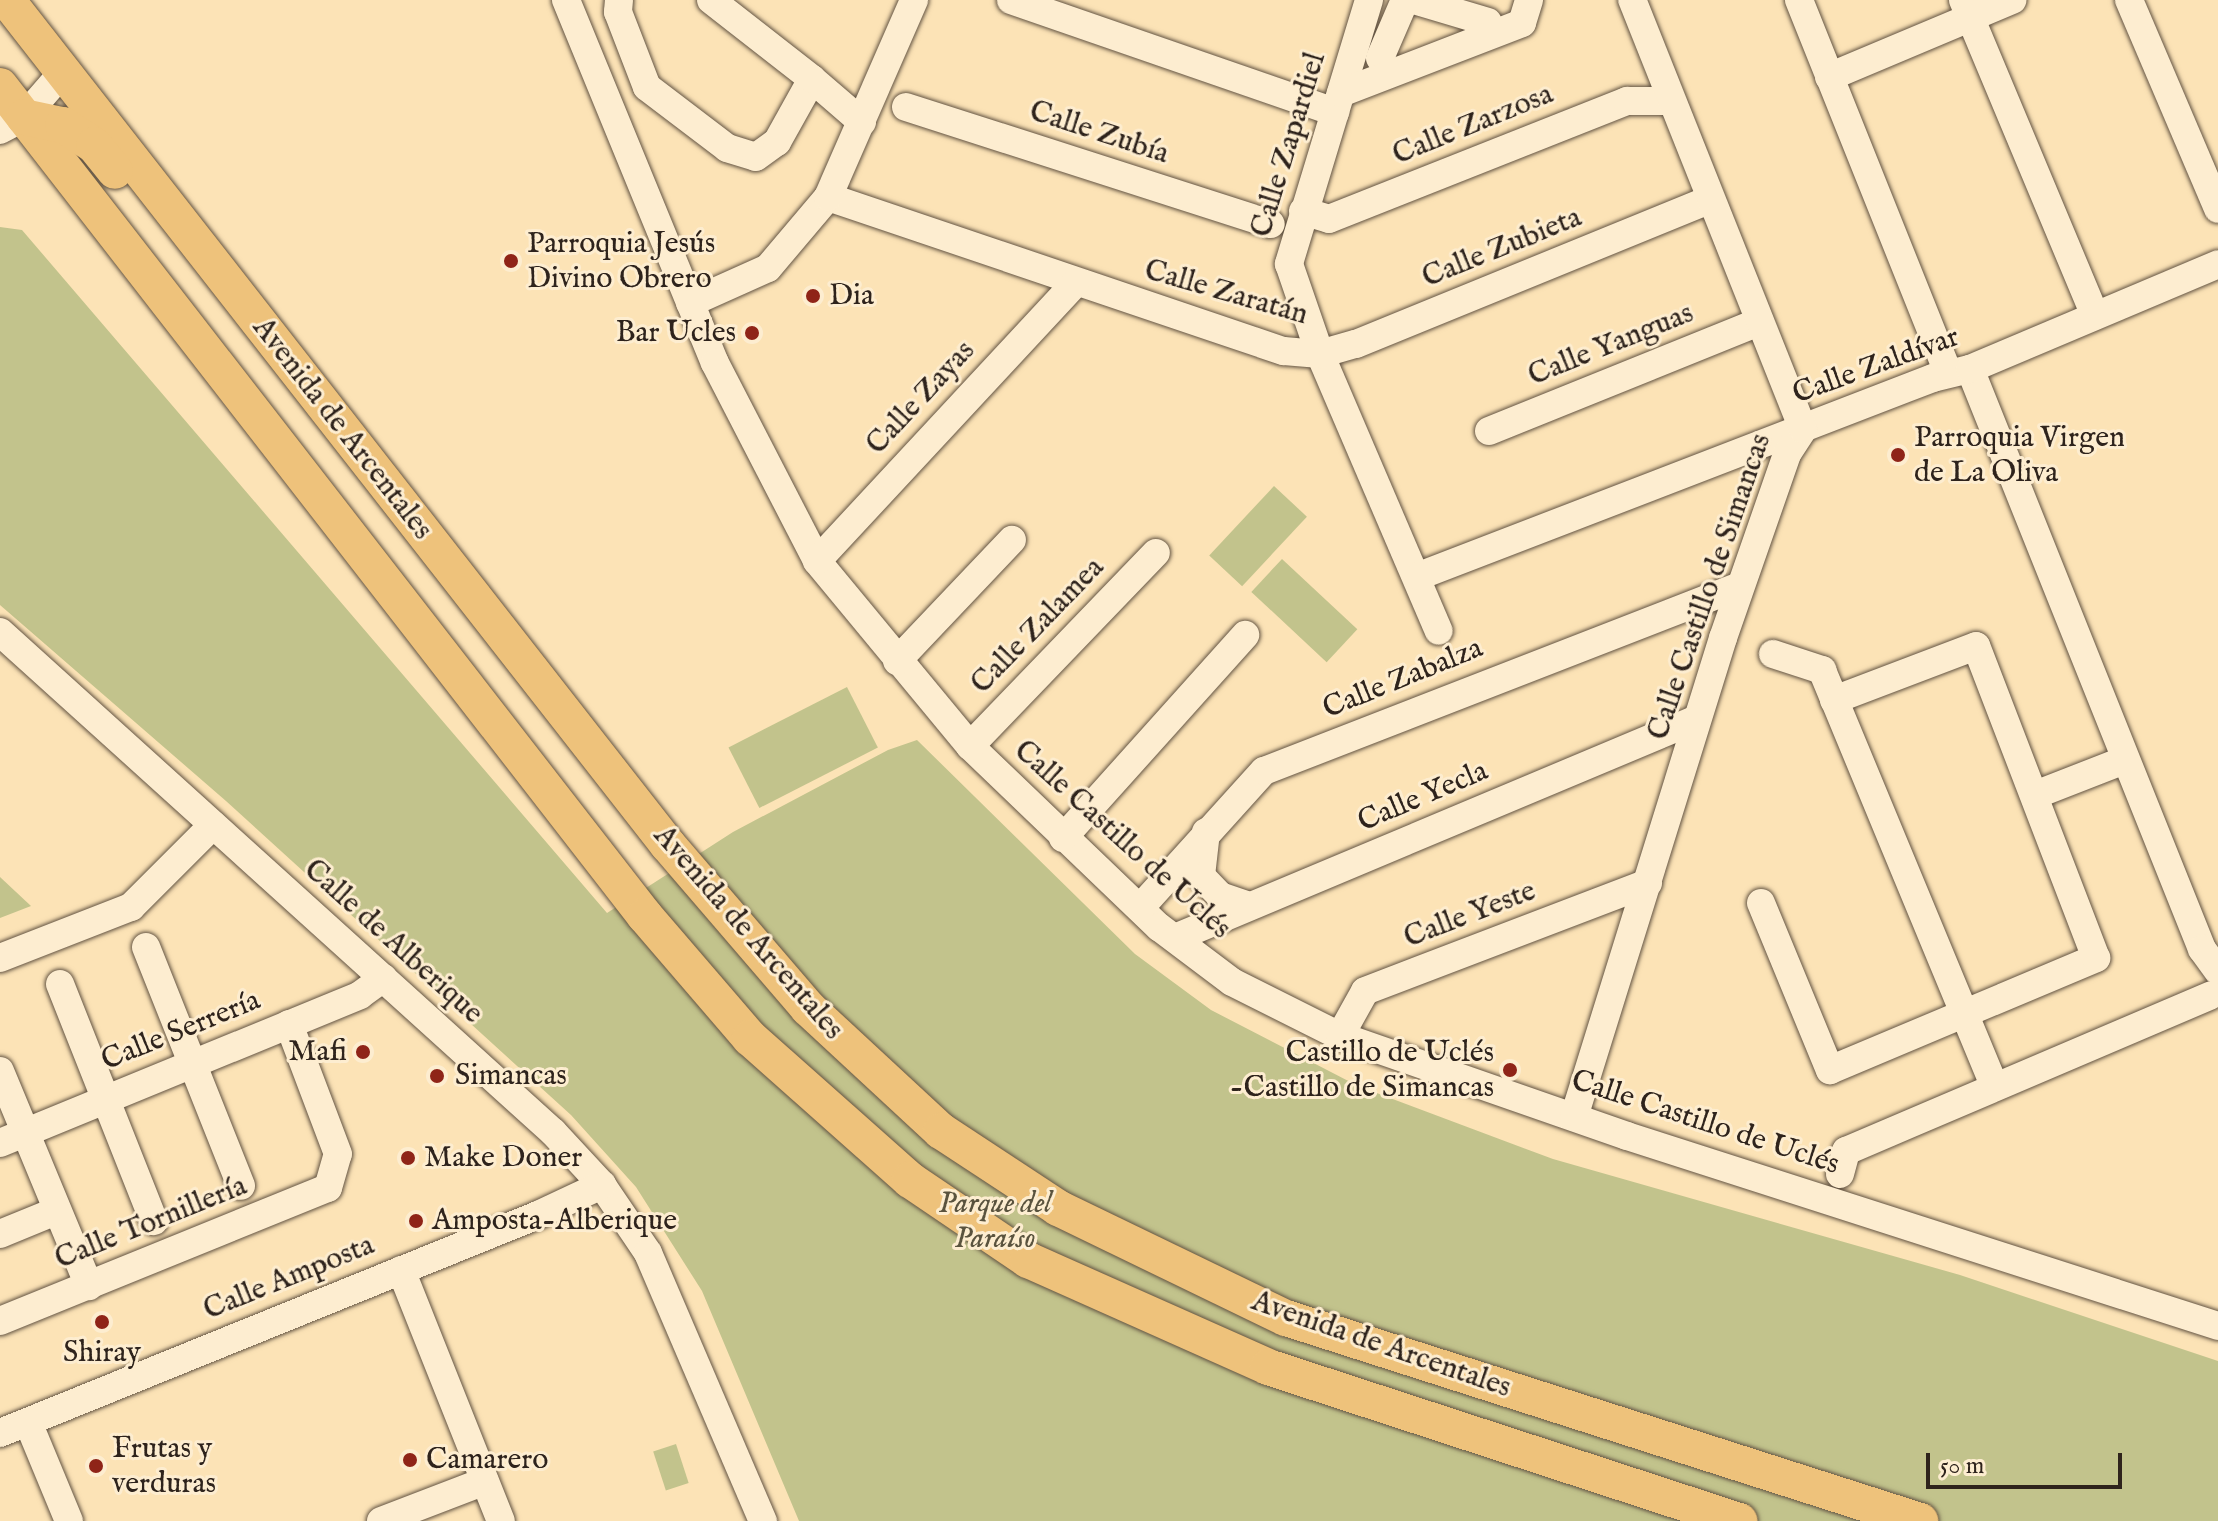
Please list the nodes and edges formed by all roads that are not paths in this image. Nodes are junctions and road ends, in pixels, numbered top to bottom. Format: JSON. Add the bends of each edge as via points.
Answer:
{"nodes":[{"id":1,"x":7,"y":0,"type":"edge"},
{"id":2,"x":566,"y":0,"type":"edge"},
{"id":3,"x":619,"y":0,"type":"edge"},
{"id":4,"x":711,"y":0,"type":"edge"},
{"id":5,"x":914,"y":0,"type":"edge"},
{"id":6,"x":1011,"y":0,"type":"edge"},
{"id":7,"x":1405,"y":0,"type":"edge"},
{"id":8,"x":1414,"y":0,"type":"edge"},
{"id":9,"x":1529,"y":0,"type":"edge"},
{"id":10,"x":1632,"y":0,"type":"edge"},
{"id":11,"x":1799,"y":0,"type":"edge"},
{"id":12,"x":2012,"y":0,"type":"edge"},
{"id":13,"x":2129,"y":0,"type":"edge"},
{"id":14,"x":1367,"y":1,"type":"edge"},
{"id":15,"x":1966,"y":8,"type":"edge"},
{"id":16,"x":1488,"y":22,"type":"dead end"},
{"id":17,"x":1380,"y":58,"type":"dead end"},
{"id":18,"x":63,"y":72,"type":"junction"},
{"id":19,"x":1829,"y":77,"type":"junction"},
{"id":20,"x":812,"y":79,"type":"junction"},
{"id":21,"x":0,"y":86,"type":"edge"},
{"id":22,"x":1671,"y":101,"type":"junction"},
{"id":23,"x":1338,"y":102,"type":"junction"},
{"id":24,"x":906,"y":107,"type":"dead end"},
{"id":25,"x":862,"y":122,"type":"junction"},
{"id":26,"x":12,"y":123,"type":"edge"},
{"id":27,"x":828,"y":197,"type":"junction"},
{"id":28,"x":1709,"y":200,"type":"junction"},
{"id":29,"x":2218,"y":209,"type":"edge"},
{"id":30,"x":1303,"y":211,"type":"junction"},
{"id":31,"x":1271,"y":224,"type":"dead end"},
{"id":32,"x":2218,"y":264,"type":"edge"},
{"id":33,"x":1075,"y":283,"type":"junction"},
{"id":34,"x":690,"y":303,"type":"junction"},
{"id":35,"x":2095,"y":316,"type":"junction"},
{"id":36,"x":1759,"y":322,"type":"junction"},
{"id":37,"x":1320,"y":354,"type":"junction"},
{"id":38,"x":288,"y":360,"type":"junction"},
{"id":39,"x":1959,"y":371,"type":"junction"},
{"id":40,"x":1803,"y":429,"type":"junction"},
{"id":41,"x":1489,"y":431,"type":"dead end"},
{"id":42,"x":1012,"y":540,"type":"dead end"},
{"id":43,"x":1156,"y":553,"type":"dead end"},
{"id":44,"x":817,"y":561,"type":"junction"},
{"id":45,"x":1419,"y":576,"type":"junction"},
{"id":46,"x":1740,"y":586,"type":"junction"},
{"id":47,"x":1439,"y":631,"type":"dead end"},
{"id":48,"x":0,"y":632,"type":"edge"},
{"id":49,"x":1245,"y":635,"type":"dead end"},
{"id":50,"x":1773,"y":654,"type":"dead end"},
{"id":51,"x":897,"y":661,"type":"junction"},
{"id":52,"x":1834,"y":700,"type":"junction"},
{"id":53,"x":1697,"y":719,"type":"junction"},
{"id":54,"x":970,"y":746,"type":"junction"},
{"id":55,"x":2125,"y":760,"type":"junction"},
{"id":56,"x":2035,"y":795,"type":"junction"},
{"id":57,"x":213,"y":825,"type":"junction"},
{"id":58,"x":1206,"y":832,"type":"junction"},
{"id":59,"x":1063,"y":838,"type":"junction"},
{"id":60,"x":1648,"y":883,"type":"junction"},
{"id":61,"x":1761,"y":903,"type":"dead end"},
{"id":62,"x":1249,"y":906,"type":"junction"},
{"id":63,"x":1140,"y":908,"type":"junction"},
{"id":64,"x":1175,"y":938,"type":"junction"},
{"id":65,"x":146,"y":947,"type":"dead end"},
{"id":66,"x":0,"y":958,"type":"edge"},
{"id":67,"x":383,"y":978,"type":"junction"},
{"id":68,"x":60,"y":984,"type":"dead end"},
{"id":69,"x":2216,"y":989,"type":"edge"},
{"id":70,"x":1965,"y":1015,"type":"junction"},
{"id":71,"x":289,"y":1024,"type":"junction"},
{"id":72,"x":1340,"y":1036,"type":"junction"},
{"id":73,"x":192,"y":1063,"type":"junction"},
{"id":74,"x":0,"y":1071,"type":"edge"},
{"id":75,"x":1995,"y":1087,"type":"junction"},
{"id":76,"x":105,"y":1098,"type":"junction"},
{"id":77,"x":1574,"y":1117,"type":"junction"},
{"id":78,"x":12,"y":1138,"type":"edge"},
{"id":79,"x":1840,"y":1174,"type":"dead end"},
{"id":80,"x":602,"y":1185,"type":"junction"},
{"id":81,"x":241,"y":1186,"type":"dead end"},
{"id":82,"x":56,"y":1211,"type":"junction"},
{"id":83,"x":154,"y":1221,"type":"dead end"},
{"id":84,"x":0,"y":1234,"type":"edge"},
{"id":85,"x":401,"y":1270,"type":"junction"},
{"id":86,"x":89,"y":1286,"type":"junction"},
{"id":87,"x":0,"y":1321,"type":"edge"},
{"id":88,"x":2218,"y":1326,"type":"edge"},
{"id":89,"x":28,"y":1422,"type":"junction"},
{"id":90,"x":0,"y":1433,"type":"edge"},
{"id":91,"x":485,"y":1481,"type":"junction"},
{"id":92,"x":69,"y":1521,"type":"edge"},
{"id":93,"x":381,"y":1521,"type":"edge"},
{"id":94,"x":501,"y":1521,"type":"edge"},
{"id":95,"x":763,"y":1521,"type":"edge"},
{"id":96,"x":1739,"y":1521,"type":"edge"},
{"id":97,"x":1920,"y":1521,"type":"edge"}],
"edges":[{"from":1,"to":18,"type":"main road","name":"Avenida de Arcentales"},
{"from":2,"to":34,"type":"street","name":"Calle Castillo de Uclés"},
{"from":3,"to":20,"type":"street","via":[[618,12],[647,87],[727,148],[756,157],[777,142]]},
{"from":4,"to":20,"type":"street"},
{"from":5,"to":25,"type":"street"},
{"from":6,"to":23,"type":"street"},
{"from":7,"to":17,"type":"street"},
{"from":8,"to":16,"type":"street"},
{"from":9,"to":23,"type":"street","via":[[1522,23]]},
{"from":10,"to":22,"type":"street","name":"Calle Castillo de Simancas"},
{"from":11,"to":19,"type":"street"},
{"from":12,"to":15,"type":"street"},
{"from":13,"to":29,"type":"street"},
{"from":14,"to":23,"type":"street","name":"Calle Zapardiel"},
{"from":15,"to":19,"type":"street"},
{"from":15,"to":35,"type":"street"},
{"from":18,"to":26,"type":"street"},
{"from":18,"to":38,"type":"main road","name":"Avenida de Arcentales"},
{"from":19,"to":39,"type":"street"},
{"from":20,"to":25,"type":"street"},
{"from":21,"to":26,"type":"main road","name":"Avenida de Arcentales"},
{"from":22,"to":28,"type":"street","name":"Calle Castillo de Simancas"},
{"from":22,"to":30,"type":"street","name":"Calle Zarzosa","via":[[1627,101],[1329,219]]},
{"from":23,"to":30,"type":"street","name":"Calle Zapardiel"},
{"from":24,"to":31,"type":"street","name":"Calle Zubía"},
{"from":25,"to":27,"type":"street"},
{"from":26,"to":38,"type":"main road","via":[[63,125],[94,145],[209,293],[252,339]]},
{"from":26,"to":96,"type":"main road","name":"Avenida de Arcentales","via":[[645,916],[750,1038],[910,1180],[1028,1260],[1268,1367]]},
{"from":27,"to":33,"type":"street","name":"Calle Zaratán"},
{"from":27,"to":34,"type":"street","via":[[768,268]]},
{"from":28,"to":36,"type":"street","name":"Calle Castillo de Simancas"},
{"from":28,"to":37,"type":"street","name":"Calle Zubieta"},
{"from":30,"to":37,"type":"street","name":"Calle Zapardiel","via":[[1289,264]]},
{"from":32,"to":35,"type":"street","name":"Calle Zaldívar"},
{"from":33,"to":37,"type":"street","name":"Calle Zaratán","via":[[1284,351]]},
{"from":33,"to":44,"type":"street","name":"Calle Zayas"},
{"from":34,"to":44,"type":"street","name":"Calle Castillo de Uclés","via":[[745,426]]},
{"from":35,"to":39,"type":"street","name":"Calle Zaldívar"},
{"from":36,"to":40,"type":"street","name":"Calle Castillo de Simancas"},
{"from":36,"to":41,"type":"street","name":"Calle Yanguas"},
{"from":37,"to":45,"type":"street","name":"Calle Zaratán"},
{"from":38,"to":97,"type":"main road","name":"Avenida de Arcentales","via":[[668,845],[808,1008],[941,1131],[1058,1208],[1286,1318]]},
{"from":39,"to":40,"type":"street","name":"Calle Zaldívar"},
{"from":39,"to":55,"type":"street"},
{"from":40,"to":45,"type":"street","name":"Calle Zaldívar"},
{"from":40,"to":46,"type":"street","name":"Calle Castillo de Simancas","via":[[1787,454]]},
{"from":42,"to":51,"type":"street"},
{"from":43,"to":54,"type":"street","name":"Calle Zalamea"},
{"from":44,"to":51,"type":"street","name":"Calle Castillo de Uclés"},
{"from":45,"to":47,"type":"street","name":"Calle Zaratán"},
{"from":46,"to":53,"type":"street","name":"Calle Castillo de Simancas"},
{"from":46,"to":58,"type":"street","name":"Calle Zabalza","via":[[1264,771]]},
{"from":48,"to":57,"type":"street","name":"Calle de Alberique"},
{"from":49,"to":59,"type":"street"},
{"from":50,"to":52,"type":"street","via":[[1822,670]]},
{"from":51,"to":54,"type":"street","name":"Calle Castillo de Uclés"},
{"from":52,"to":56,"type":"street","via":[[1976,646]]},
{"from":52,"to":70,"type":"street"},
{"from":53,"to":60,"type":"street","name":"Calle Castillo de Simancas"},
{"from":53,"to":62,"type":"street","name":"Calle Yecla"},
{"from":54,"to":59,"type":"street","name":"Calle Castillo de Uclés"},
{"from":55,"to":56,"type":"street"},
{"from":55,"to":69,"type":"street"},
{"from":56,"to":70,"type":"street","via":[[2096,958]]},
{"from":57,"to":66,"type":"street","via":[[131,907]]},
{"from":57,"to":67,"type":"street","name":"Calle de Alberique"},
{"from":58,"to":62,"type":"street","via":[[1201,876],[1220,896]]},
{"from":58,"to":63,"type":"street","name":"Calle Zabalza"},
{"from":59,"to":63,"type":"street","name":"Calle Castillo de Uclés"},
{"from":60,"to":72,"type":"street","name":"Calle Yeste","via":[[1365,991]]},
{"from":60,"to":77,"type":"street","name":"Calle Castillo de Simancas"},
{"from":61,"to":70,"type":"street","via":[[1830,1070]]},
{"from":62,"to":64,"type":"street","name":"Calle Yecla"},
{"from":63,"to":64,"type":"street","name":"Calle Castillo de Uclés"},
{"from":64,"to":72,"type":"street","name":"Calle Castillo de Uclés","via":[[1232,982]]},
{"from":65,"to":73,"type":"street"},
{"from":67,"to":71,"type":"street","name":"Calle Serrería","via":[[374,989]]},
{"from":67,"to":80,"type":"street","name":"Calle de Alberique","via":[[553,1132]]},
{"from":68,"to":76,"type":"street"},
{"from":69,"to":75,"type":"street"},
{"from":70,"to":75,"type":"street"},
{"from":71,"to":73,"type":"street","name":"Calle Serrería"},
{"from":71,"to":86,"type":"street","name":"Calle Tornillería","via":[[338,1154],[328,1188]]},
{"from":72,"to":77,"type":"street","name":"Calle Castillo de Uclés"},
{"from":73,"to":76,"type":"street","name":"Calle Serrería"},
{"from":73,"to":81,"type":"street"},
{"from":74,"to":78,"type":"street"},
{"from":75,"to":79,"type":"street","via":[[1846,1151]]},
{"from":76,"to":78,"type":"street","name":"Calle Serrería"},
{"from":76,"to":83,"type":"street"},
{"from":77,"to":88,"type":"street","name":"Calle Castillo de Uclés"},
{"from":78,"to":82,"type":"street"},
{"from":80,"to":85,"type":"street","name":"Calle Amposta"},
{"from":80,"to":95,"type":"street","name":"Calle de Alberique","via":[[648,1253]]},
{"from":82,"to":84,"type":"street"},
{"from":82,"to":86,"type":"street"},
{"from":85,"to":89,"type":"street","name":"Calle Amposta"},
{"from":85,"to":91,"type":"street"},
{"from":86,"to":87,"type":"street","name":"Calle Tornillería"},
{"from":89,"to":90,"type":"street","name":"Calle Amposta"},
{"from":89,"to":92,"type":"street"},
{"from":91,"to":93,"type":"street"},
{"from":91,"to":94,"type":"street"}]}
